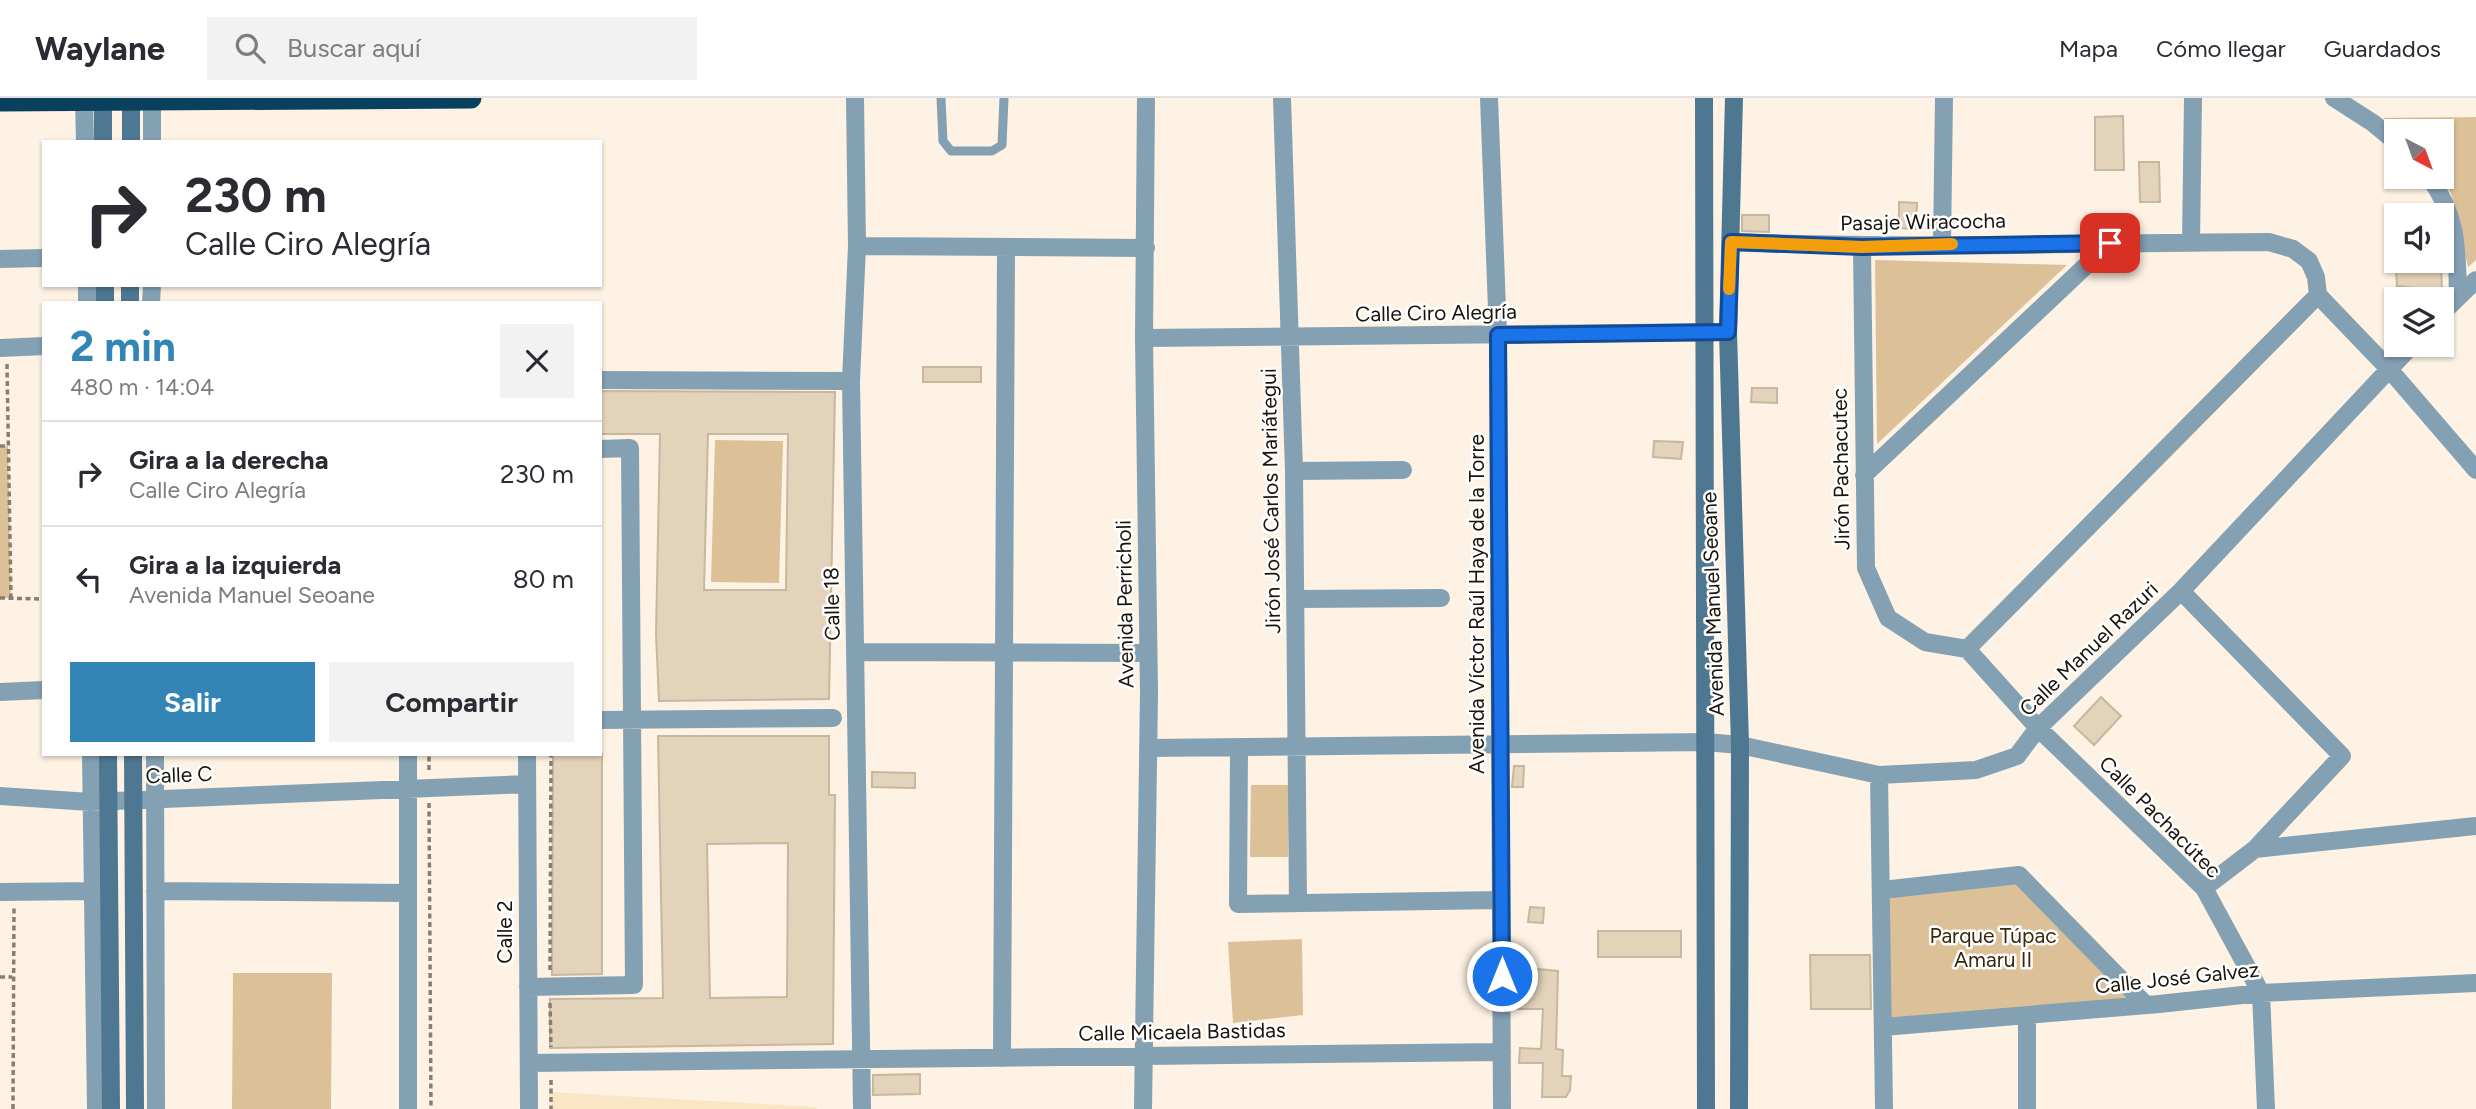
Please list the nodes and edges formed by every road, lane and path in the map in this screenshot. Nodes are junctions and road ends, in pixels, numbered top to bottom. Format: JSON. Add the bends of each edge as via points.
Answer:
{"nodes":[{"id":1,"x":471,"y":98,"type":"edge"},
{"id":2,"x":855,"y":98,"type":"edge"},
{"id":3,"x":941,"y":98,"type":"edge"},
{"id":4,"x":1004,"y":98,"type":"edge"},
{"id":5,"x":1146,"y":98,"type":"edge"},
{"id":6,"x":1282,"y":98,"type":"edge"},
{"id":7,"x":1489,"y":98,"type":"edge"},
{"id":8,"x":1704,"y":98,"type":"edge"},
{"id":9,"x":1734,"y":98,"type":"edge"},
{"id":10,"x":1944,"y":98,"type":"edge"},
{"id":11,"x":2193,"y":98,"type":"edge"},
{"id":12,"x":2334,"y":98,"type":"edge"},
{"id":13,"x":344,"y":99,"type":"edge"},
{"id":14,"x":8,"y":100,"type":"edge"},
{"id":15,"x":93,"y":100,"type":"junction"},
{"id":16,"x":142,"y":100,"type":"junction"},
{"id":17,"x":2384,"y":132,"type":"edge"},
{"id":18,"x":85,"y":140,"type":"edge"},
{"id":19,"x":103,"y":140,"type":"edge"},
{"id":20,"x":132,"y":140,"type":"edge"},
{"id":21,"x":152,"y":140,"type":"edge"},
{"id":22,"x":2438,"y":189,"type":"edge"},
{"id":23,"x":1731,"y":242,"type":"junction"},
{"id":24,"x":2191,"y":242,"type":"junction"},
{"id":25,"x":2110,"y":243,"type":"junction"},
{"id":26,"x":1942,"y":244,"type":"junction"},
{"id":27,"x":857,"y":246,"type":"junction"},
{"id":28,"x":1862,"y":247,"type":"junction"},
{"id":29,"x":1146,"y":248,"type":"junction"},
{"id":30,"x":1006,"y":249,"type":"junction"},
{"id":31,"x":42,"y":258,"type":"edge"},
{"id":32,"x":0,"y":259,"type":"edge"},
{"id":33,"x":2476,"y":280,"type":"edge"},
{"id":34,"x":2318,"y":295,"type":"junction"},
{"id":35,"x":2458,"y":297,"type":"junction"},
{"id":36,"x":2454,"y":301,"type":"edge"},
{"id":37,"x":1728,"y":332,"type":"junction"},
{"id":38,"x":1706,"y":333,"type":"junction"},
{"id":39,"x":1498,"y":335,"type":"junction"},
{"id":40,"x":1290,"y":337,"type":"junction"},
{"id":41,"x":1144,"y":338,"type":"junction"},
{"id":42,"x":42,"y":346,"type":"edge"},
{"id":43,"x":3,"y":348,"type":"edge"},
{"id":44,"x":2400,"y":357,"type":"edge"},
{"id":45,"x":2389,"y":369,"type":"junction"},
{"id":46,"x":602,"y":380,"type":"edge"},
{"id":47,"x":851,"y":381,"type":"junction"},
{"id":48,"x":0,"y":446,"type":"edge"},
{"id":49,"x":8,"y":446,"type":"junction"},
{"id":50,"x":602,"y":449,"type":"edge"},
{"id":51,"x":1403,"y":470,"type":"dead end"},
{"id":52,"x":2476,"y":470,"type":"edge"},
{"id":53,"x":1294,"y":471,"type":"junction"},
{"id":54,"x":1864,"y":475,"type":"junction"},
{"id":55,"x":2181,"y":591,"type":"junction"},
{"id":56,"x":1441,"y":597,"type":"dead end"},
{"id":57,"x":0,"y":598,"type":"edge"},
{"id":58,"x":11,"y":598,"type":"junction"},
{"id":59,"x":42,"y":598,"type":"edge"},
{"id":60,"x":1296,"y":599,"type":"junction"},
{"id":61,"x":1967,"y":649,"type":"junction"},
{"id":62,"x":855,"y":652,"type":"junction"},
{"id":63,"x":1005,"y":653,"type":"junction"},
{"id":64,"x":1148,"y":653,"type":"junction"},
{"id":65,"x":42,"y":690,"type":"edge"},
{"id":66,"x":0,"y":692,"type":"edge"},
{"id":67,"x":833,"y":718,"type":"dead end"},
{"id":68,"x":602,"y":720,"type":"edge"},
{"id":69,"x":631,"y":721,"type":"junction"},
{"id":70,"x":2038,"y":728,"type":"junction"},
{"id":71,"x":1706,"y":742,"type":"junction"},
{"id":72,"x":1500,"y":744,"type":"junction"},
{"id":73,"x":1740,"y":745,"type":"junction"},
{"id":74,"x":1298,"y":746,"type":"junction"},
{"id":75,"x":1147,"y":748,"type":"junction"},
{"id":76,"x":1239,"y":748,"type":"junction"},
{"id":77,"x":91,"y":756,"type":"edge"},
{"id":78,"x":107,"y":756,"type":"edge"},
{"id":79,"x":133,"y":756,"type":"edge"},
{"id":80,"x":155,"y":756,"type":"edge"},
{"id":81,"x":408,"y":756,"type":"edge"},
{"id":82,"x":527,"y":756,"type":"edge"},
{"id":83,"x":551,"y":756,"type":"edge"},
{"id":84,"x":1879,"y":775,"type":"junction"},
{"id":85,"x":527,"y":784,"type":"junction"},
{"id":86,"x":408,"y":788,"type":"junction"},
{"id":87,"x":0,"y":796,"type":"edge"},
{"id":88,"x":156,"y":798,"type":"junction"},
{"id":89,"x":133,"y":799,"type":"junction"},
{"id":90,"x":429,"y":801,"type":"dead end"},
{"id":91,"x":99,"y":802,"type":"junction"},
{"id":92,"x":2476,"y":826,"type":"edge"},
{"id":93,"x":2255,"y":849,"type":"junction"},
{"id":94,"x":2204,"y":888,"type":"junction"},
{"id":95,"x":1882,"y":890,"type":"junction"},
{"id":96,"x":94,"y":891,"type":"junction"},
{"id":97,"x":155,"y":891,"type":"junction"},
{"id":98,"x":8,"y":892,"type":"edge"},
{"id":99,"x":408,"y":893,"type":"junction"},
{"id":100,"x":1501,"y":900,"type":"junction"},
{"id":101,"x":1298,"y":903,"type":"junction"},
{"id":102,"x":0,"y":977,"type":"edge"},
{"id":103,"x":12,"y":977,"type":"junction"},
{"id":104,"x":2476,"y":983,"type":"edge"},
{"id":105,"x":550,"y":986,"type":"junction"},
{"id":106,"x":528,"y":987,"type":"junction"},
{"id":107,"x":2262,"y":993,"type":"junction"},
{"id":108,"x":2146,"y":1005,"type":"junction"},
{"id":109,"x":2027,"y":1015,"type":"junction"},
{"id":110,"x":1883,"y":1027,"type":"junction"},
{"id":111,"x":1502,"y":1052,"type":"junction"},
{"id":112,"x":1142,"y":1056,"type":"junction"},
{"id":113,"x":1002,"y":1058,"type":"junction"},
{"id":114,"x":863,"y":1059,"type":"junction"},
{"id":115,"x":529,"y":1063,"type":"junction"},
{"id":116,"x":551,"y":1063,"type":"junction"},
{"id":117,"x":13,"y":1109,"type":"edge"},
{"id":118,"x":96,"y":1109,"type":"edge"},
{"id":119,"x":111,"y":1109,"type":"edge"},
{"id":120,"x":135,"y":1109,"type":"edge"},
{"id":121,"x":156,"y":1109,"type":"edge"},
{"id":122,"x":408,"y":1109,"type":"edge"},
{"id":123,"x":431,"y":1109,"type":"edge"},
{"id":124,"x":529,"y":1109,"type":"edge"},
{"id":125,"x":551,"y":1109,"type":"edge"},
{"id":126,"x":862,"y":1109,"type":"edge"},
{"id":127,"x":1143,"y":1109,"type":"edge"},
{"id":128,"x":1502,"y":1109,"type":"edge"},
{"id":129,"x":1706,"y":1109,"type":"edge"},
{"id":130,"x":1739,"y":1109,"type":"edge"},
{"id":131,"x":1884,"y":1109,"type":"edge"},
{"id":132,"x":2027,"y":1109,"type":"edge"},
{"id":133,"x":2266,"y":1109,"type":"edge"}],
"edges":[{"from":1,"to":13,"type":"highway"},
{"from":2,"to":27,"type":"street","name":"Calle 18"},
{"from":3,"to":4,"type":"lane","via":[[943,141],[951,151],[992,151],[1002,145]]},
{"from":5,"to":29,"type":"street","name":"Avenida Perricholi"},
{"from":6,"to":40,"type":"street","name":"Jirón José Carlos Mariátegui"},
{"from":7,"to":39,"type":"street","name":"Avenida Víctor Raúl Haya de la Torre"},
{"from":8,"to":38,"type":"street","name":"Avenida Manuel Seoane"},
{"from":9,"to":23,"type":"street","name":"Avenida Manuel Seoane"},
{"from":10,"to":26,"type":"street"},
{"from":11,"to":24,"type":"street"},
{"from":12,"to":17,"type":"street"},
{"from":13,"to":16,"type":"highway"},
{"from":14,"to":15,"type":"highway"},
{"from":15,"to":16,"type":"highway"},
{"from":15,"to":18,"type":"street"},
{"from":15,"to":19,"type":"street"},
{"from":16,"to":20,"type":"street"},
{"from":16,"to":21,"type":"street"},
{"from":22,"to":35,"type":"street","via":[[2456,233]]},
{"from":23,"to":28,"type":"street","name":"Pasaje Wiracocha"},
{"from":23,"to":37,"type":"street","name":"Avenida Manuel Seoane"},
{"from":24,"to":25,"type":"street","name":"Pasaje Wiracocha"},
{"from":24,"to":34,"type":"street","name":"Pasaje Wiracocha","via":[[2269,242],[2293,249],[2309,261]]},
{"from":25,"to":26,"type":"street","name":"Pasaje Wiracocha"},
{"from":25,"to":54,"type":"street"},
{"from":26,"to":28,"type":"street","name":"Pasaje Wiracocha"},
{"from":27,"to":30,"type":"street"},
{"from":27,"to":47,"type":"street","name":"Calle 18"},
{"from":28,"to":54,"type":"street","name":"Jirón Pachacutec"},
{"from":29,"to":30,"type":"street"},
{"from":29,"to":41,"type":"street","name":"Avenida Perricholi"},
{"from":30,"to":63,"type":"street"},
{"from":31,"to":32,"type":"street"},
{"from":33,"to":35,"type":"street"},
{"from":34,"to":45,"type":"street","name":"Pasaje Wiracocha"},
{"from":34,"to":61,"type":"street"},
{"from":35,"to":36,"type":"street"},
{"from":37,"to":38,"type":"street","name":"Calle Ciro Alegría"},
{"from":37,"to":73,"type":"street","name":"Avenida Manuel Seoane"},
{"from":38,"to":39,"type":"street","name":"Calle Ciro Alegría"},
{"from":38,"to":71,"type":"street","name":"Avenida Manuel Seoane"},
{"from":39,"to":40,"type":"street","name":"Calle Ciro Alegría"},
{"from":39,"to":72,"type":"street","name":"Avenida Víctor Raúl Haya de la Torre"},
{"from":40,"to":41,"type":"street","name":"Calle Ciro Alegría"},
{"from":40,"to":53,"type":"street","name":"Jirón José Carlos Mariátegui"},
{"from":41,"to":64,"type":"street","name":"Avenida Perricholi"},
{"from":42,"to":43,"type":"street"},
{"from":43,"to":49,"type":"path"},
{"from":44,"to":45,"type":"street","name":"Calle Manuel Razuri"},
{"from":45,"to":52,"type":"street","name":"Pasaje Wiracocha"},
{"from":45,"to":55,"type":"street","name":"Calle Manuel Razuri"},
{"from":46,"to":47,"type":"street"},
{"from":47,"to":62,"type":"street","name":"Calle 18"},
{"from":48,"to":49,"type":"path"},
{"from":49,"to":58,"type":"path"},
{"from":50,"to":69,"type":"street","via":[[630,448]]},
{"from":51,"to":53,"type":"street"},
{"from":53,"to":60,"type":"street","name":"Jirón José Carlos Mariátegui"},
{"from":54,"to":61,"type":"street","name":"Jirón Pachacutec","via":[[1866,568],[1888,618],[1925,642]]},
{"from":55,"to":70,"type":"street","name":"Calle Manuel Razuri"},
{"from":55,"to":93,"type":"street","via":[[2343,756]]},
{"from":56,"to":60,"type":"street"},
{"from":57,"to":58,"type":"path"},
{"from":58,"to":59,"type":"path"},
{"from":60,"to":74,"type":"street","name":"Jirón José Carlos Mariátegui"},
{"from":61,"to":70,"type":"street"},
{"from":62,"to":63,"type":"street"},
{"from":62,"to":114,"type":"street","name":"Calle 18"},
{"from":63,"to":64,"type":"street"},
{"from":63,"to":113,"type":"street"},
{"from":64,"to":75,"type":"street","name":"Avenida Perricholi"},
{"from":65,"to":66,"type":"street"},
{"from":67,"to":69,"type":"street"},
{"from":68,"to":69,"type":"street"},
{"from":69,"to":105,"type":"street","via":[[634,985]]},
{"from":70,"to":84,"type":"street","name":"Calle Manuel Razuri","via":[[2017,756],[1976,770]]},
{"from":70,"to":94,"type":"street","name":"Calle Pachacútec"},
{"from":71,"to":72,"type":"street","name":"Calle Manuel Razuri"},
{"from":71,"to":73,"type":"street","name":"Calle Manuel Razuri"},
{"from":71,"to":129,"type":"street","name":"Avenida Manuel Seoane"},
{"from":72,"to":74,"type":"street","name":"Calle Manuel Razuri"},
{"from":72,"to":100,"type":"street","name":"Avenida Víctor Raúl Haya de la Torre"},
{"from":73,"to":84,"type":"street","name":"Calle Manuel Razuri"},
{"from":73,"to":130,"type":"street","name":"Avenida Manuel Seoane"},
{"from":74,"to":76,"type":"street","name":"Calle Manuel Razuri"},
{"from":74,"to":101,"type":"street","name":"Jirón José Carlos Mariátegui"},
{"from":75,"to":76,"type":"street","name":"Calle Manuel Razuri"},
{"from":75,"to":112,"type":"street","name":"Avenida Perricholi"},
{"from":76,"to":101,"type":"street","via":[[1238,904]]},
{"from":77,"to":91,"type":"street"},
{"from":78,"to":91,"type":"street"},
{"from":79,"to":89,"type":"street"},
{"from":80,"to":88,"type":"street"},
{"from":81,"to":86,"type":"street"},
{"from":82,"to":85,"type":"street","name":"Calle 2"},
{"from":83,"to":105,"type":"path"},
{"from":84,"to":95,"type":"street"},
{"from":85,"to":86,"type":"street","name":"Calle C"},
{"from":85,"to":106,"type":"street","name":"Calle 2"},
{"from":86,"to":88,"type":"street","name":"Calle C"},
{"from":86,"to":99,"type":"street"},
{"from":87,"to":91,"type":"street","name":"Calle C"},
{"from":88,"to":89,"type":"street","name":"Calle C"},
{"from":88,"to":97,"type":"street"},
{"from":89,"to":91,"type":"street","name":"Calle C"},
{"from":89,"to":120,"type":"street"},
{"from":90,"to":123,"type":"path"},
{"from":91,"to":96,"type":"street"},
{"from":91,"to":119,"type":"street"},
{"from":92,"to":93,"type":"street"},
{"from":93,"to":94,"type":"street"},
{"from":94,"to":107,"type":"street","name":"Calle Pachacútec"},
{"from":95,"to":108,"type":"street","via":[[2019,875]]},
{"from":95,"to":110,"type":"street"},
{"from":96,"to":98,"type":"street"},
{"from":96,"to":118,"type":"street"},
{"from":97,"to":99,"type":"street"},
{"from":97,"to":121,"type":"street"},
{"from":98,"to":103,"type":"path"},
{"from":99,"to":122,"type":"street"},
{"from":100,"to":101,"type":"street"},
{"from":100,"to":111,"type":"street","name":"Avenida Víctor Raúl Haya de la Torre"},
{"from":102,"to":103,"type":"path"},
{"from":103,"to":117,"type":"path"},
{"from":104,"to":107,"type":"street","name":"Calle José Galvez"},
{"from":105,"to":106,"type":"street"},
{"from":105,"to":116,"type":"path"},
{"from":106,"to":115,"type":"street","name":"Calle 2"},
{"from":107,"to":108,"type":"street","name":"Calle José Galvez"},
{"from":107,"to":133,"type":"street","name":"Calle Pachacútec"},
{"from":108,"to":109,"type":"street","name":"Calle José Galvez"},
{"from":109,"to":110,"type":"street","name":"Calle José Galvez"},
{"from":109,"to":132,"type":"street"},
{"from":110,"to":131,"type":"street"},
{"from":111,"to":112,"type":"street","name":"Calle Micaela Bastidas"},
{"from":111,"to":128,"type":"street","name":"Avenida Víctor Raúl Haya de la Torre"},
{"from":112,"to":113,"type":"street","name":"Calle Micaela Bastidas"},
{"from":112,"to":127,"type":"street","name":"Avenida Perricholi"},
{"from":113,"to":114,"type":"street","name":"Calle Micaela Bastidas"},
{"from":114,"to":116,"type":"street","name":"Calle Micaela Bastidas"},
{"from":114,"to":126,"type":"street","name":"Calle 18"},
{"from":115,"to":116,"type":"street","name":"Calle Micaela Bastidas"},
{"from":115,"to":124,"type":"street","name":"Calle 2"},
{"from":116,"to":125,"type":"path"}]}
